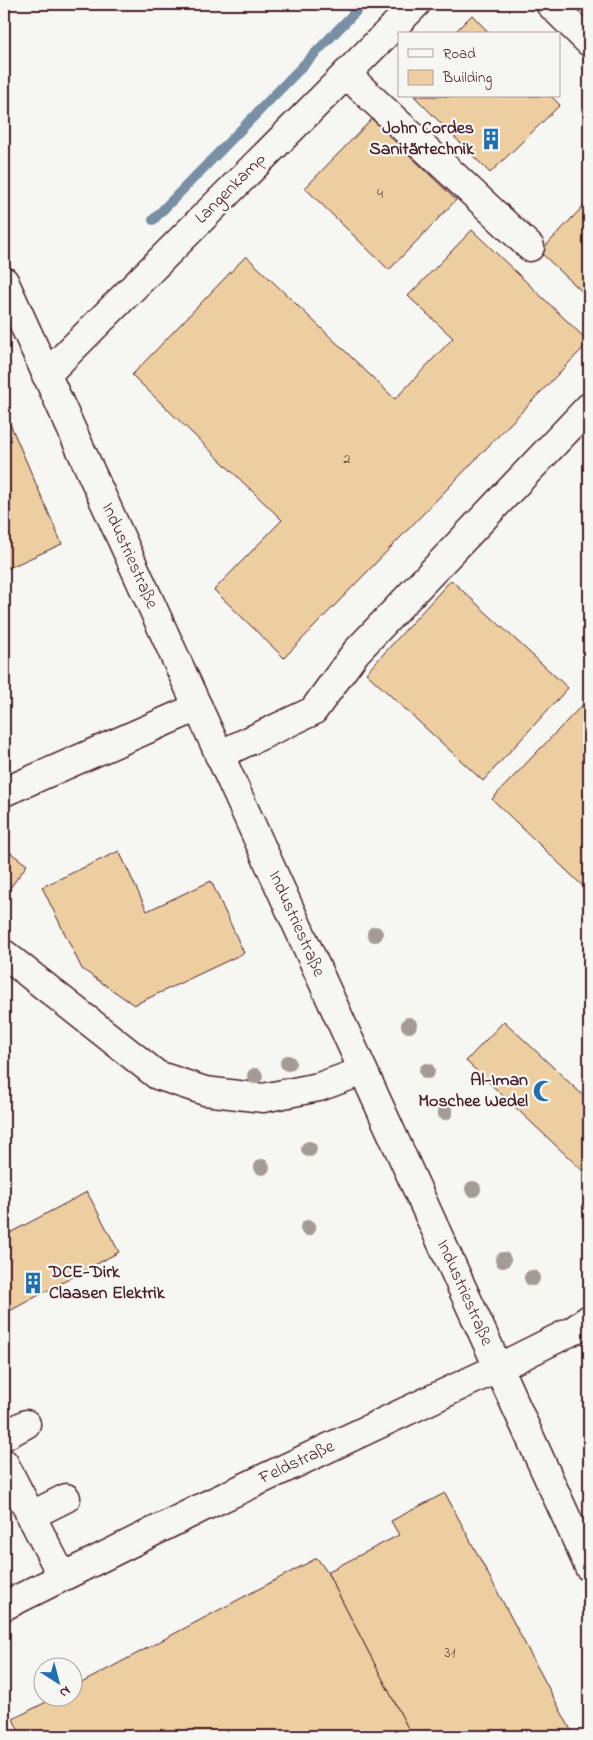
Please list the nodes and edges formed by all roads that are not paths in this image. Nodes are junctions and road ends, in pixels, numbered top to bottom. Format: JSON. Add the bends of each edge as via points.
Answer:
{"nodes":[{"id":1,"x":416,"y":4,"type":"edge"},
{"id":2,"x":550,"y":4,"type":"edge"},
{"id":3,"x":589,"y":42,"type":"edge"},
{"id":4,"x":346,"y":74,"type":"junction"},
{"id":5,"x":530,"y":246,"type":"dead end"},
{"id":6,"x":4,"y":281,"type":"edge"},
{"id":7,"x":46,"y":375,"type":"junction"},
{"id":8,"x":589,"y":407,"type":"edge"},
{"id":9,"x":198,"y":708,"type":"junction"},
{"id":10,"x":219,"y":755,"type":"junction"},
{"id":11,"x":4,"y":792,"type":"edge"},
{"id":12,"x":4,"y":954,"type":"edge"},
{"id":13,"x":363,"y":1071,"type":"junction"},
{"id":14,"x":589,"y":1319,"type":"edge"},
{"id":15,"x":498,"y":1368,"type":"junction"},
{"id":16,"x":4,"y":1464,"type":"edge"},
{"id":17,"x":66,"y":1498,"type":"dead end"},
{"id":18,"x":30,"y":1516,"type":"junction"},
{"id":19,"x":589,"y":1567,"type":"edge"},
{"id":20,"x":62,"y":1576,"type":"junction"},
{"id":21,"x":4,"y":1606,"type":"edge"}],
"edges":[{"from":1,"to":4,"type":"street","name":"Langenkamp"},
{"from":2,"to":3,"type":"street"},
{"from":4,"to":5,"type":"street"},
{"from":4,"to":7,"type":"street","name":"Langenkamp"},
{"from":6,"to":7,"type":"street","name":"Industriestraße"},
{"from":7,"to":9,"type":"street","name":"Industriestraße"},
{"from":8,"to":10,"type":"street","via":[[356,652],[313,711]]},
{"from":9,"to":10,"type":"street","name":"Industriestraße"},
{"from":9,"to":11,"type":"street"},
{"from":10,"to":13,"type":"street","name":"Industriestraße"},
{"from":12,"to":13,"type":"street","via":[[157,1075],[173,1081],[206,1091],[263,1098],[319,1087]]},
{"from":13,"to":15,"type":"street","name":"Industriestraße"},
{"from":14,"to":15,"type":"street","name":"Feldstraße","via":[[574,1330]]},
{"from":15,"to":19,"type":"street","name":"Industriestraße"},
{"from":15,"to":20,"type":"street","name":"Feldstraße"},
{"from":16,"to":18,"type":"street"},
{"from":17,"to":18,"type":"street"},
{"from":18,"to":20,"type":"street"},
{"from":20,"to":21,"type":"street","name":"Feldstraße"}]}
